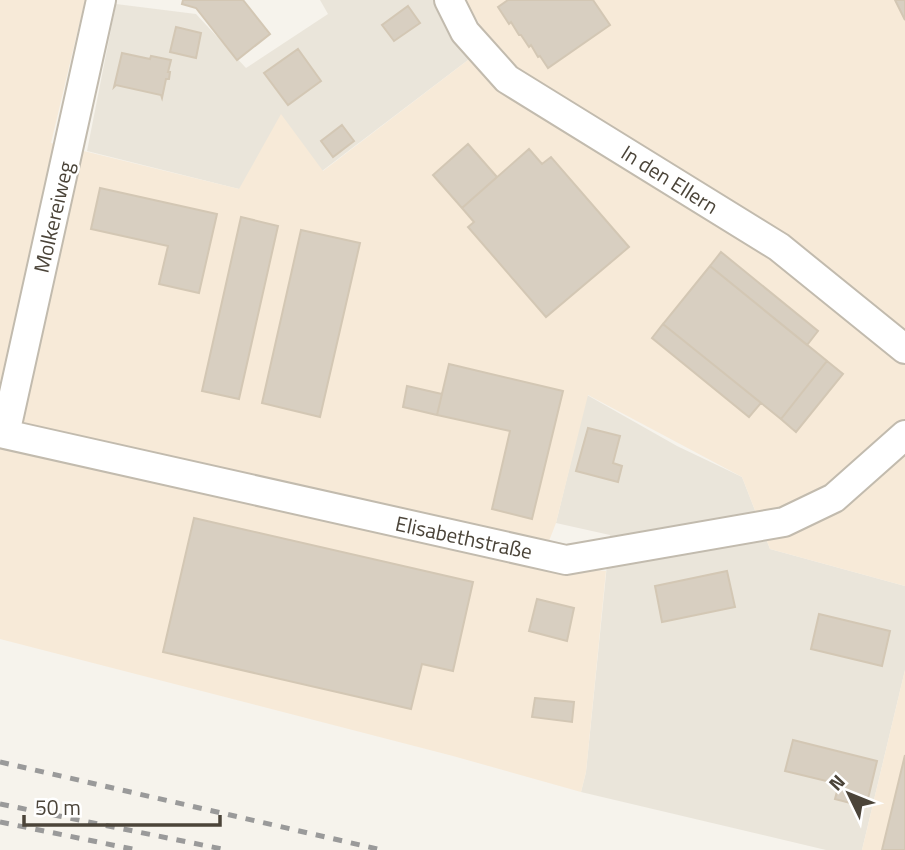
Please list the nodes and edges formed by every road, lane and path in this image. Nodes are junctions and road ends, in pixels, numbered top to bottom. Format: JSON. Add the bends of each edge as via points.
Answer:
{"nodes":[{"id":1,"x":101,"y":0,"type":"edge"},
{"id":2,"x":449,"y":0,"type":"edge"},
{"id":3,"x":905,"y":349,"type":"edge"},
{"id":4,"x":2,"y":434,"type":"edge"},
{"id":5,"x":905,"y":435,"type":"edge"}],
"edges":[{"from":1,"to":4,"type":"street","name":"Molkereiweg"},
{"from":2,"to":3,"type":"street","name":"In den Ellern","via":[[465,32],[508,79],[779,247]]},
{"from":4,"to":5,"type":"street","name":"Elisabethstraße","via":[[566,560],[784,522],[834,498]]}]}
